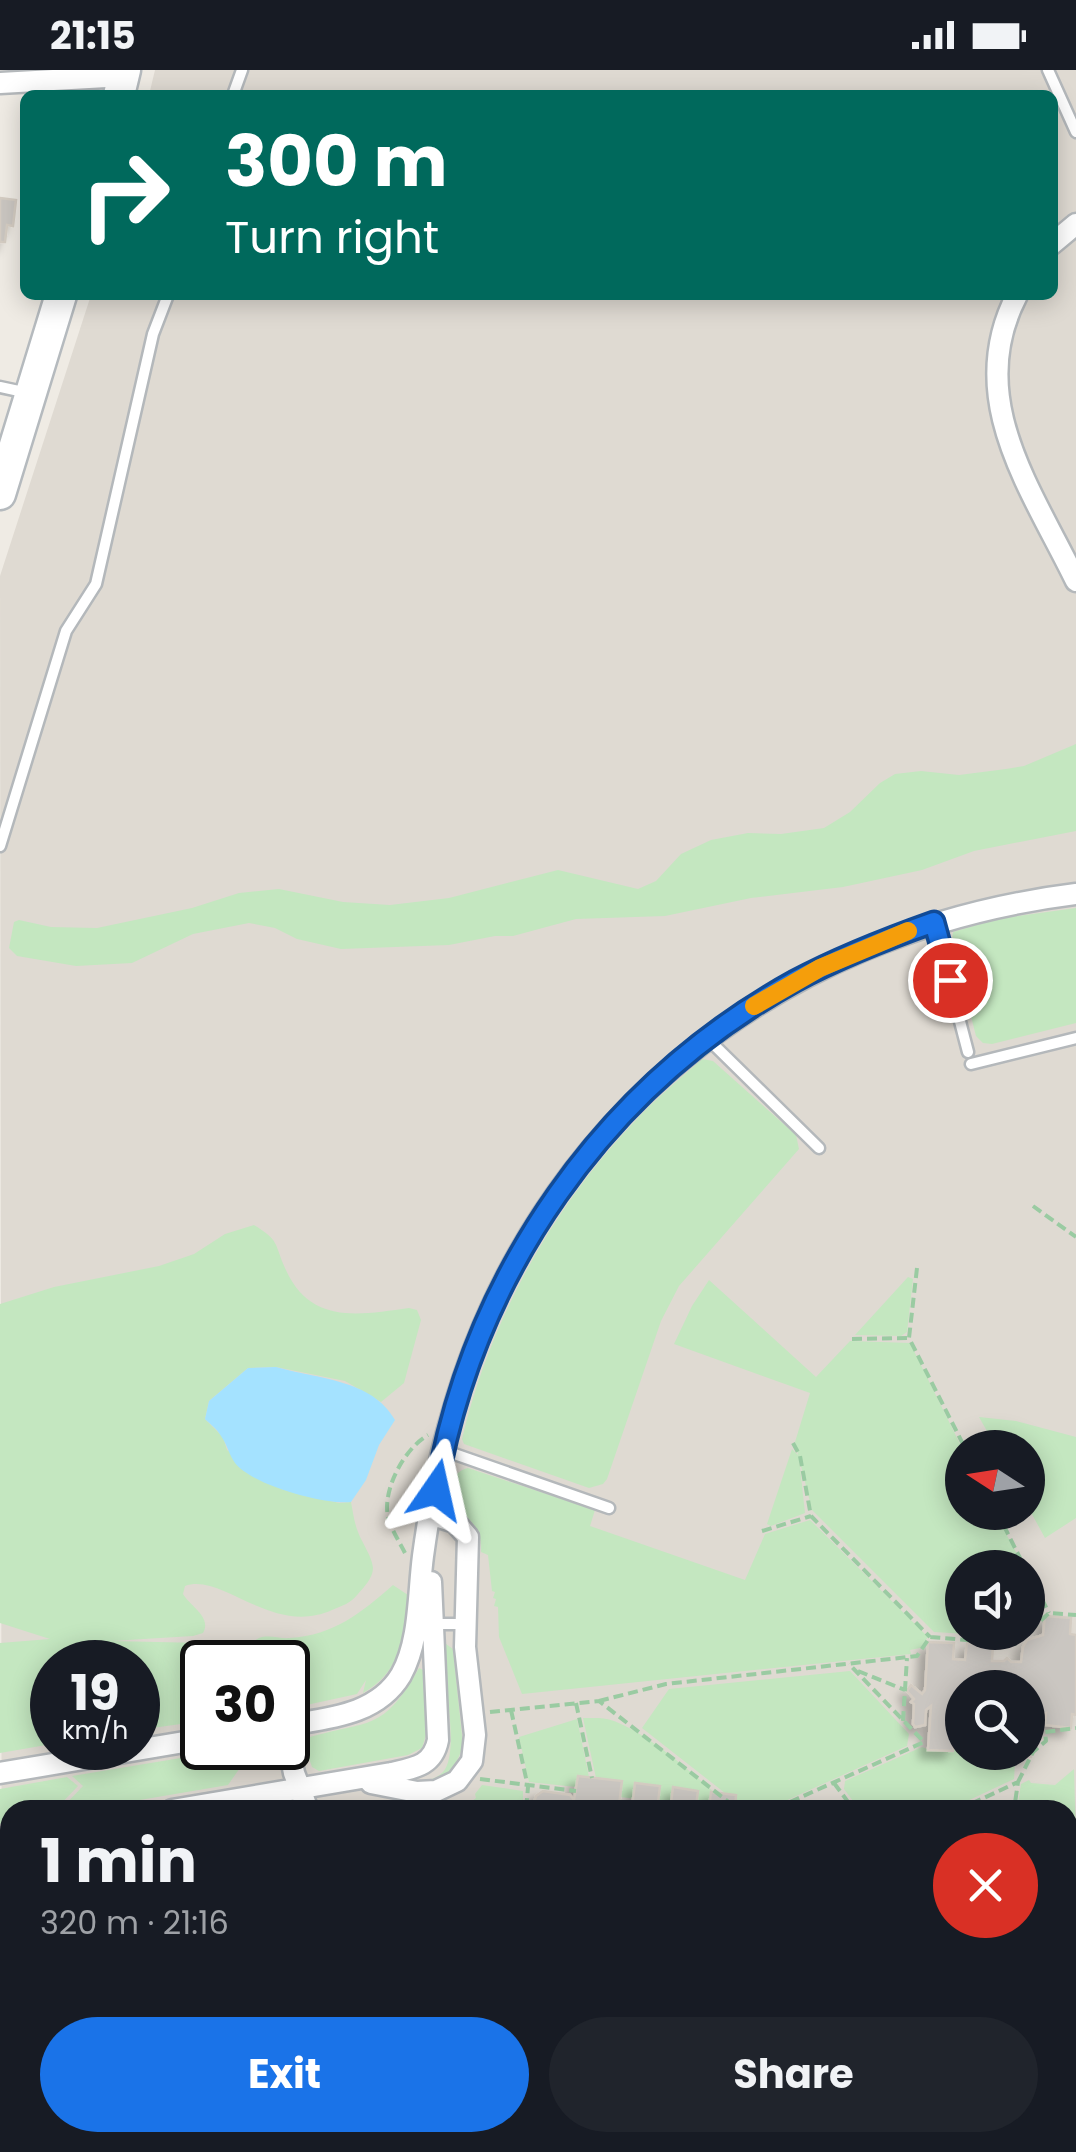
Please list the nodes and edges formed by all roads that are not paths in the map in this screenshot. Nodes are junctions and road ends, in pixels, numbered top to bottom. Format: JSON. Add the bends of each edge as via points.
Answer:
{"nodes":[{"id":1,"x":123,"y":80,"type":"edge"},
{"id":2,"x":0,"y":83,"type":"edge"},
{"id":3,"x":1058,"y":92,"type":"edge"},
{"id":4,"x":1076,"y":132,"type":"edge"},
{"id":5,"x":59,"y":300,"type":"edge"},
{"id":6,"x":166,"y":300,"type":"edge"},
{"id":7,"x":1015,"y":300,"type":"edge"},
{"id":8,"x":0,"y":387,"type":"edge"},
{"id":9,"x":31,"y":393,"type":"junction"},
{"id":10,"x":0,"y":494,"type":"edge"},
{"id":11,"x":1076,"y":580,"type":"edge"},
{"id":12,"x":0,"y":846,"type":"edge"},
{"id":13,"x":1076,"y":894,"type":"edge"},
{"id":14,"x":934,"y":922,"type":"junction"},
{"id":15,"x":708,"y":1038,"type":"junction"},
{"id":16,"x":1076,"y":1038,"type":"edge"},
{"id":17,"x":819,"y":1148,"type":"dead end"},
{"id":18,"x":443,"y":1450,"type":"junction"},
{"id":19,"x":609,"y":1508,"type":"dead end"},
{"id":20,"x":432,"y":1515,"type":"junction"},
{"id":21,"x":422,"y":1624,"type":"junction"},
{"id":22,"x":465,"y":1624,"type":"junction"},
{"id":23,"x":310,"y":1721,"type":"edge"},
{"id":24,"x":180,"y":1743,"type":"edge"},
{"id":25,"x":295,"y":1770,"type":"edge"},
{"id":26,"x":0,"y":1772,"type":"edge"},
{"id":27,"x":343,"y":1782,"type":"junction"},
{"id":28,"x":299,"y":1789,"type":"junction"},
{"id":29,"x":232,"y":1800,"type":"edge"},
{"id":30,"x":304,"y":1800,"type":"edge"}],
"edges":[{"from":1,"to":2,"type":"street"},
{"from":3,"to":4,"type":"lane"},
{"from":5,"to":9,"type":"main road"},
{"from":6,"to":12,"type":"lane","via":[[96,584],[66,631]]},
{"from":7,"to":11,"type":"street","via":[[1000,339],[1000,417]]},
{"from":8,"to":9,"type":"lane"},
{"from":9,"to":10,"type":"main road"},
{"from":13,"to":14,"type":"street"},
{"from":14,"to":15,"type":"street","via":[[820,968]]},
{"from":14,"to":16,"type":"lane","via":[[970,1058]]},
{"from":15,"to":17,"type":"lane"},
{"from":15,"to":18,"type":"street","via":[[626,1110],[543,1213],[487,1315]]},
{"from":18,"to":19,"type":"lane"},
{"from":18,"to":20,"type":"street"},
{"from":20,"to":21,"type":"street"},
{"from":20,"to":21,"type":"street"},
{"from":20,"to":22,"type":"street","via":[[454,1522],[468,1538]]},
{"from":21,"to":22,"type":"lane"},
{"from":21,"to":23,"type":"street","via":[[383,1696],[350,1713]]},
{"from":21,"to":27,"type":"street","via":[[438,1740],[434,1754],[416,1768]]},
{"from":22,"to":27,"type":"street","via":[[476,1745],[468,1768],[450,1785],[426,1792]]},
{"from":24,"to":26,"type":"street"},
{"from":25,"to":28,"type":"street"},
{"from":27,"to":28,"type":"street"},
{"from":28,"to":29,"type":"street"},
{"from":28,"to":30,"type":"street"}]}
